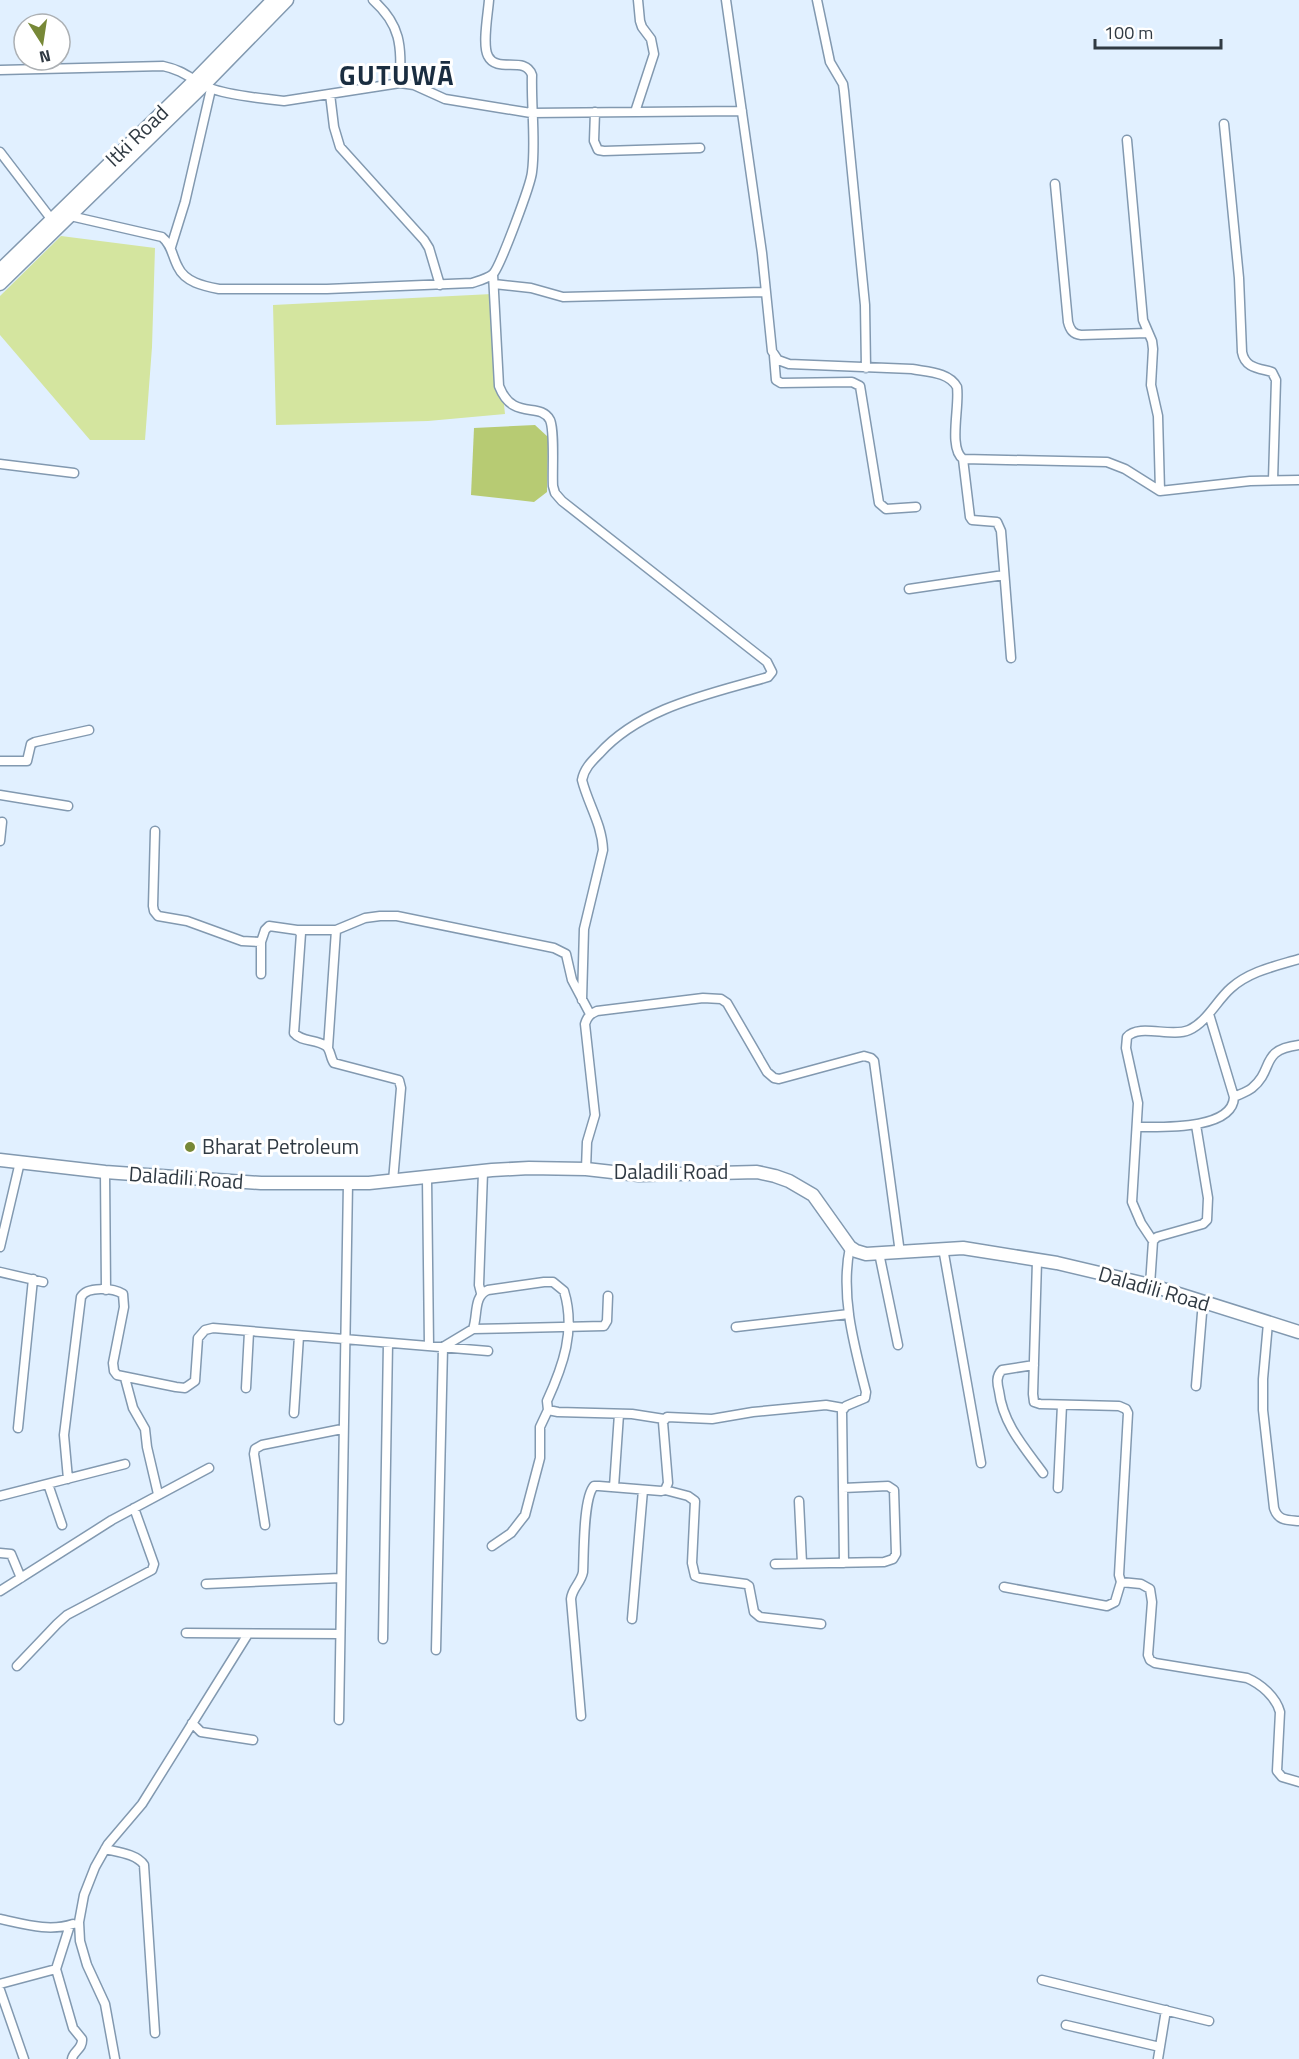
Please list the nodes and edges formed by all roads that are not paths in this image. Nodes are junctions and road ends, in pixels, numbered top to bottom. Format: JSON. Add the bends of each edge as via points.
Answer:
{"nodes":[{"id":1,"x":273,"y":0,"type":"edge"},
{"id":2,"x":287,"y":0,"type":"edge"},
{"id":3,"x":373,"y":0,"type":"edge"},
{"id":4,"x":489,"y":0,"type":"edge"},
{"id":5,"x":638,"y":0,"type":"edge"},
{"id":6,"x":726,"y":0,"type":"edge"},
{"id":7,"x":817,"y":0,"type":"edge"},
{"id":8,"x":0,"y":70,"type":"edge"},
{"id":9,"x":400,"y":82,"type":"junction"},
{"id":10,"x":203,"y":84,"type":"junction"},
{"id":11,"x":330,"y":94,"type":"junction"},
{"id":12,"x":742,"y":111,"type":"junction"},
{"id":13,"x":595,"y":112,"type":"junction"},
{"id":14,"x":635,"y":112,"type":"junction"},
{"id":15,"x":531,"y":113,"type":"junction"},
{"id":16,"x":1224,"y":124,"type":"dead end"},
{"id":17,"x":1127,"y":140,"type":"dead end"},
{"id":18,"x":700,"y":148,"type":"dead end"},
{"id":19,"x":0,"y":152,"type":"edge"},
{"id":20,"x":1055,"y":184,"type":"dead end"},
{"id":21,"x":60,"y":216,"type":"junction"},
{"id":22,"x":171,"y":247,"type":"junction"},
{"id":23,"x":0,"y":270,"type":"edge"},
{"id":24,"x":493,"y":274,"type":"junction"},
{"id":25,"x":494,"y":284,"type":"junction"},
{"id":26,"x":0,"y":285,"type":"edge"},
{"id":27,"x":440,"y":285,"type":"junction"},
{"id":28,"x":766,"y":292,"type":"junction"},
{"id":29,"x":1148,"y":333,"type":"junction"},
{"id":30,"x":774,"y":356,"type":"junction"},
{"id":31,"x":866,"y":368,"type":"junction"},
{"id":32,"x":963,"y":459,"type":"junction"},
{"id":33,"x":0,"y":464,"type":"edge"},
{"id":34,"x":74,"y":473,"type":"dead end"},
{"id":35,"x":1273,"y":480,"type":"junction"},
{"id":36,"x":1299,"y":480,"type":"edge"},
{"id":37,"x":1160,"y":491,"type":"junction"},
{"id":38,"x":916,"y":507,"type":"dead end"},
{"id":39,"x":1004,"y":575,"type":"junction"},
{"id":40,"x":909,"y":589,"type":"dead end"},
{"id":41,"x":1011,"y":658,"type":"dead end"},
{"id":42,"x":89,"y":730,"type":"dead end"},
{"id":43,"x":0,"y":761,"type":"edge"},
{"id":44,"x":0,"y":795,"type":"edge"},
{"id":45,"x":68,"y":806,"type":"dead end"},
{"id":46,"x":2,"y":822,"type":"dead end"},
{"id":47,"x":155,"y":831,"type":"dead end"},
{"id":48,"x":0,"y":841,"type":"edge"},
{"id":49,"x":297,"y":930,"type":"junction"},
{"id":50,"x":336,"y":930,"type":"junction"},
{"id":51,"x":261,"y":942,"type":"junction"},
{"id":52,"x":1299,"y":959,"type":"edge"},
{"id":53,"x":261,"y":974,"type":"dead end"},
{"id":54,"x":582,"y":1000,"type":"junction"},
{"id":55,"x":590,"y":1014,"type":"junction"},
{"id":56,"x":1209,"y":1014,"type":"junction"},
{"id":57,"x":1299,"y":1045,"type":"edge"},
{"id":58,"x":328,"y":1048,"type":"junction"},
{"id":59,"x":1234,"y":1096,"type":"junction"},
{"id":60,"x":1196,"y":1125,"type":"junction"},
{"id":61,"x":1138,"y":1128,"type":"junction"},
{"id":62,"x":0,"y":1160,"type":"edge"},
{"id":63,"x":20,"y":1162,"type":"junction"},
{"id":64,"x":586,"y":1169,"type":"junction"},
{"id":65,"x":105,"y":1172,"type":"junction"},
{"id":66,"x":483,"y":1172,"type":"junction"},
{"id":67,"x":427,"y":1178,"type":"junction"},
{"id":68,"x":393,"y":1181,"type":"junction"},
{"id":69,"x":348,"y":1183,"type":"junction"},
{"id":70,"x":1153,"y":1240,"type":"junction"},
{"id":71,"x":0,"y":1247,"type":"edge"},
{"id":72,"x":850,"y":1247,"type":"junction"},
{"id":73,"x":944,"y":1248,"type":"junction"},
{"id":74,"x":900,"y":1252,"type":"junction"},
{"id":75,"x":879,"y":1253,"type":"junction"},
{"id":76,"x":1037,"y":1261,"type":"junction"},
{"id":77,"x":0,"y":1272,"type":"edge"},
{"id":78,"x":33,"y":1280,"type":"junction"},
{"id":79,"x":43,"y":1282,"type":"dead end"},
{"id":80,"x":1150,"y":1285,"type":"junction"},
{"id":81,"x":106,"y":1290,"type":"junction"},
{"id":82,"x":481,"y":1293,"type":"junction"},
{"id":83,"x":608,"y":1296,"type":"dead end"},
{"id":84,"x":1203,"y":1302,"type":"junction"},
{"id":85,"x":849,"y":1314,"type":"junction"},
{"id":86,"x":1268,"y":1323,"type":"junction"},
{"id":87,"x":736,"y":1327,"type":"dead end"},
{"id":88,"x":568,"y":1328,"type":"junction"},
{"id":89,"x":473,"y":1329,"type":"junction"},
{"id":90,"x":249,"y":1332,"type":"junction"},
{"id":91,"x":1299,"y":1332,"type":"edge"},
{"id":92,"x":299,"y":1336,"type":"junction"},
{"id":93,"x":344,"y":1340,"type":"junction"},
{"id":94,"x":388,"y":1343,"type":"junction"},
{"id":95,"x":898,"y":1345,"type":"dead end"},
{"id":96,"x":429,"y":1346,"type":"junction"},
{"id":97,"x":443,"y":1347,"type":"junction"},
{"id":98,"x":488,"y":1351,"type":"dead end"},
{"id":99,"x":1034,"y":1365,"type":"junction"},
{"id":100,"x":125,"y":1378,"type":"junction"},
{"id":101,"x":1196,"y":1386,"type":"dead end"},
{"id":102,"x":246,"y":1388,"type":"dead end"},
{"id":103,"x":1062,"y":1405,"type":"junction"},
{"id":104,"x":843,"y":1408,"type":"junction"},
{"id":105,"x":548,"y":1410,"type":"junction"},
{"id":106,"x":294,"y":1413,"type":"dead end"},
{"id":107,"x":619,"y":1414,"type":"junction"},
{"id":108,"x":664,"y":1419,"type":"junction"},
{"id":109,"x":18,"y":1428,"type":"dead end"},
{"id":110,"x":342,"y":1429,"type":"junction"},
{"id":111,"x":981,"y":1463,"type":"dead end"},
{"id":112,"x":125,"y":1464,"type":"dead end"},
{"id":113,"x":209,"y":1468,"type":"dead end"},
{"id":114,"x":1043,"y":1473,"type":"dead end"},
{"id":115,"x":68,"y":1479,"type":"junction"},
{"id":116,"x":48,"y":1484,"type":"junction"},
{"id":117,"x":614,"y":1487,"type":"junction"},
{"id":118,"x":843,"y":1488,"type":"junction"},
{"id":119,"x":1058,"y":1488,"type":"dead end"},
{"id":120,"x":643,"y":1490,"type":"junction"},
{"id":121,"x":665,"y":1490,"type":"junction"},
{"id":122,"x":158,"y":1494,"type":"junction"},
{"id":123,"x":0,"y":1496,"type":"edge"},
{"id":124,"x":800,"y":1501,"type":"dead end"},
{"id":125,"x":134,"y":1508,"type":"junction"},
{"id":126,"x":1299,"y":1521,"type":"edge"},
{"id":127,"x":62,"y":1525,"type":"dead end"},
{"id":128,"x":265,"y":1525,"type":"dead end"},
{"id":129,"x":492,"y":1546,"type":"dead end"},
{"id":130,"x":0,"y":1553,"type":"edge"},
{"id":131,"x":802,"y":1563,"type":"junction"},
{"id":132,"x":844,"y":1563,"type":"junction"},
{"id":133,"x":776,"y":1564,"type":"dead end"},
{"id":134,"x":21,"y":1578,"type":"junction"},
{"id":135,"x":340,"y":1578,"type":"junction"},
{"id":136,"x":1121,"y":1582,"type":"junction"},
{"id":137,"x":206,"y":1584,"type":"dead end"},
{"id":138,"x":1004,"y":1587,"type":"dead end"},
{"id":139,"x":0,"y":1591,"type":"edge"},
{"id":140,"x":632,"y":1619,"type":"dead end"},
{"id":141,"x":821,"y":1624,"type":"dead end"},
{"id":142,"x":186,"y":1633,"type":"dead end"},
{"id":143,"x":248,"y":1634,"type":"junction"},
{"id":144,"x":340,"y":1634,"type":"junction"},
{"id":145,"x":383,"y":1638,"type":"dead end"},
{"id":146,"x":436,"y":1650,"type":"dead end"},
{"id":147,"x":17,"y":1666,"type":"dead end"},
{"id":148,"x":580,"y":1716,"type":"dead end"},
{"id":149,"x":339,"y":1720,"type":"dead end"},
{"id":150,"x":192,"y":1722,"type":"junction"},
{"id":151,"x":253,"y":1740,"type":"dead end"},
{"id":152,"x":1299,"y":1782,"type":"edge"},
{"id":153,"x":105,"y":1849,"type":"junction"},
{"id":154,"x":0,"y":1919,"type":"edge"},
{"id":155,"x":75,"y":1923,"type":"junction"},
{"id":156,"x":56,"y":1969,"type":"junction"},
{"id":157,"x":1042,"y":1980,"type":"dead end"},
{"id":158,"x":0,"y":1984,"type":"edge"},
{"id":159,"x":0,"y":1990,"type":"edge"},
{"id":160,"x":1166,"y":2010,"type":"junction"},
{"id":161,"x":1209,"y":2021,"type":"dead end"},
{"id":162,"x":1066,"y":2025,"type":"dead end"},
{"id":163,"x":155,"y":2033,"type":"dead end"},
{"id":164,"x":1160,"y":2047,"type":"junction"},
{"id":165,"x":24,"y":2059,"type":"edge"},
{"id":166,"x":72,"y":2059,"type":"edge"},
{"id":167,"x":115,"y":2059,"type":"edge"},
{"id":168,"x":1158,"y":2059,"type":"edge"}],
"edges":[{"from":1,"to":10,"type":"main road","name":"Itki Road"},
{"from":2,"to":10,"type":"main road"},
{"from":3,"to":9,"type":"street","via":[[398,34]]},
{"from":4,"to":15,"type":"street","via":[[488,56],[498,64],[530,69]]},
{"from":5,"to":14,"type":"street","via":[[640,21],[651,39],[654,54]]},
{"from":6,"to":12,"type":"street"},
{"from":7,"to":31,"type":"street","via":[[830,62],[844,91],[864,295]]},
{"from":8,"to":10,"type":"street","via":[[164,66]]},
{"from":9,"to":11,"type":"street"},
{"from":9,"to":15,"type":"street","via":[[445,99]]},
{"from":10,"to":11,"type":"street","via":[[284,101]]},
{"from":10,"to":21,"type":"main road","name":"Itki Road"},
{"from":10,"to":22,"type":"street","via":[[185,202]]},
{"from":11,"to":27,"type":"street","via":[[340,147],[424,240]]},
{"from":12,"to":14,"type":"street"},
{"from":12,"to":28,"type":"street"},
{"from":13,"to":14,"type":"street"},
{"from":13,"to":15,"type":"street"},
{"from":13,"to":18,"type":"street","via":[[594,141],[598,150]]},
{"from":15,"to":24,"type":"street","via":[[530,185]]},
{"from":16,"to":35,"type":"street","via":[[1242,352],[1245,362],[1272,372],[1276,380]]},
{"from":17,"to":29,"type":"street","via":[[1143,320]]},
{"from":19,"to":21,"type":"street"},
{"from":20,"to":29,"type":"street","via":[[1070,330],[1081,335]]},
{"from":21,"to":22,"type":"street","via":[[157,235]]},
{"from":21,"to":23,"type":"main road","name":"Itki Road"},
{"from":21,"to":26,"type":"main road"},
{"from":22,"to":27,"type":"street","via":[[184,276],[219,289]]},
{"from":24,"to":25,"type":"street"},
{"from":24,"to":27,"type":"street","via":[[472,284]]},
{"from":25,"to":28,"type":"street","via":[[563,297]]},
{"from":25,"to":54,"type":"street","via":[[499,386],[513,407],[549,418],[553,486],[558,497],[767,662],[772,672],[768,677],[726,688],[638,722],[616,737],[587,766],[582,780],[603,849],[584,929]]},
{"from":28,"to":30,"type":"street"},
{"from":29,"to":37,"type":"street","via":[[1153,349],[1151,385],[1158,416]]},
{"from":30,"to":31,"type":"street","via":[[789,364]]},
{"from":30,"to":38,"type":"street","via":[[776,380],[781,383],[852,382],[860,386],[879,503],[886,509]]},
{"from":31,"to":32,"type":"street","via":[[928,372],[954,382],[958,394],[955,444]]},
{"from":32,"to":37,"type":"street","via":[[1107,462]]},
{"from":32,"to":39,"type":"street","via":[[969,517],[976,521],[992,520],[999,526]]},
{"from":33,"to":34,"type":"street"},
{"from":35,"to":36,"type":"street"},
{"from":35,"to":37,"type":"street"},
{"from":39,"to":40,"type":"street"},
{"from":39,"to":41,"type":"street"},
{"from":42,"to":43,"type":"street","via":[[34,742],[27,761]]},
{"from":44,"to":45,"type":"street"},
{"from":46,"to":48,"type":"street"},
{"from":47,"to":51,"type":"street","via":[[155,914],[242,941]]},
{"from":49,"to":50,"type":"street"},
{"from":49,"to":51,"type":"street","via":[[269,926]]},
{"from":49,"to":58,"type":"street","via":[[302,936],[294,1033]]},
{"from":50,"to":54,"type":"street","via":[[365,918],[396,916],[554,948],[566,954]]},
{"from":50,"to":58,"type":"street"},
{"from":51,"to":53,"type":"street"},
{"from":52,"to":56,"type":"street","via":[[1240,981]]},
{"from":54,"to":55,"type":"street"},
{"from":55,"to":64,"type":"street","via":[[585,1024],[595,1115],[587,1142]]},
{"from":55,"to":74,"type":"street","via":[[713,997],[727,1003],[774,1078],[854,1058],[871,1058],[876,1065]]},
{"from":56,"to":59,"type":"street"},
{"from":56,"to":61,"type":"street","via":[[1187,1031],[1135,1031],[1127,1037],[1138,1102]]},
{"from":57,"to":59,"type":"street","via":[[1275,1052],[1253,1087]]},
{"from":58,"to":68,"type":"street","via":[[334,1063],[395,1078],[401,1084]]},
{"from":59,"to":60,"type":"street","via":[[1225,1113]]},
{"from":60,"to":61,"type":"street"},
{"from":60,"to":70,"type":"street","via":[[1208,1198],[1207,1220]]},
{"from":61,"to":70,"type":"street","via":[[1132,1202]]},
{"from":62,"to":63,"type":"main road","name":"Daladili Road"},
{"from":63,"to":65,"type":"main road","name":"Daladili Road"},
{"from":63,"to":71,"type":"street"},
{"from":64,"to":66,"type":"main road","name":"Daladili Road"},
{"from":64,"to":72,"type":"main road","name":"Daladili Road","via":[[639,1175],[758,1172],[775,1176],[813,1194]]},
{"from":65,"to":69,"type":"main road","name":"Daladili Road","via":[[261,1183]]},
{"from":65,"to":81,"type":"street"},
{"from":66,"to":67,"type":"main road","name":"Daladili Road"},
{"from":66,"to":82,"type":"street"},
{"from":67,"to":68,"type":"main road","name":"Daladili Road"},
{"from":67,"to":96,"type":"street"},
{"from":68,"to":69,"type":"main road","name":"Daladili Road"},
{"from":69,"to":93,"type":"street"},
{"from":70,"to":80,"type":"street"},
{"from":72,"to":75,"type":"main road","name":"Daladili Road","via":[[866,1254]]},
{"from":72,"to":85,"type":"street","via":[[846,1277]]},
{"from":73,"to":74,"type":"main road","name":"Daladili Road"},
{"from":73,"to":76,"type":"main road","name":"Daladili Road"},
{"from":73,"to":111,"type":"street"},
{"from":74,"to":75,"type":"main road","name":"Daladili Road"},
{"from":75,"to":95,"type":"street"},
{"from":76,"to":80,"type":"main road","name":"Daladili Road"},
{"from":76,"to":99,"type":"street"},
{"from":77,"to":78,"type":"street"},
{"from":78,"to":79,"type":"street"},
{"from":78,"to":109,"type":"street"},
{"from":80,"to":84,"type":"main road","name":"Daladili Road"},
{"from":81,"to":100,"type":"street","via":[[123,1294],[113,1363],[117,1375]]},
{"from":81,"to":115,"type":"street","via":[[87,1290],[81,1298],[64,1434]]},
{"from":82,"to":88,"type":"street","via":[[553,1282],[564,1291]]},
{"from":82,"to":89,"type":"street"},
{"from":83,"to":88,"type":"street","via":[[606,1324]]},
{"from":84,"to":86,"type":"main road","name":"Daladili Road"},
{"from":84,"to":101,"type":"street"},
{"from":85,"to":87,"type":"street"},
{"from":85,"to":104,"type":"street","via":[[866,1396]]},
{"from":86,"to":91,"type":"main road","name":"Daladili Road"},
{"from":86,"to":126,"type":"street","via":[[1263,1410],[1274,1508],[1280,1518]]},
{"from":88,"to":89,"type":"street"},
{"from":88,"to":105,"type":"street","via":[[566,1352],[547,1401]]},
{"from":89,"to":97,"type":"street"},
{"from":90,"to":92,"type":"street"},
{"from":90,"to":100,"type":"street","via":[[205,1329],[198,1338],[195,1381],[185,1388]]},
{"from":90,"to":102,"type":"street"},
{"from":92,"to":93,"type":"street"},
{"from":92,"to":106,"type":"street"},
{"from":93,"to":94,"type":"street"},
{"from":93,"to":110,"type":"street"},
{"from":94,"to":96,"type":"street"},
{"from":94,"to":145,"type":"street"},
{"from":96,"to":97,"type":"street"},
{"from":97,"to":98,"type":"street"},
{"from":97,"to":146,"type":"street"},
{"from":99,"to":103,"type":"street","via":[[1034,1402]]},
{"from":99,"to":114,"type":"street","via":[[1002,1370],[998,1387],[1006,1420]]},
{"from":100,"to":122,"type":"street","via":[[133,1408],[145,1429]]},
{"from":103,"to":119,"type":"street"},
{"from":103,"to":136,"type":"street","via":[[1119,1406],[1128,1413]]},
{"from":104,"to":108,"type":"street","via":[[825,1405],[712,1419]]},
{"from":104,"to":118,"type":"street"},
{"from":105,"to":107,"type":"street"},
{"from":105,"to":129,"type":"street","via":[[540,1427],[540,1458],[525,1515],[514,1530]]},
{"from":107,"to":108,"type":"street"},
{"from":107,"to":117,"type":"street"},
{"from":108,"to":121,"type":"street","via":[[668,1483]]},
{"from":110,"to":128,"type":"street","via":[[255,1449]]},
{"from":110,"to":135,"type":"street"},
{"from":112,"to":115,"type":"street"},
{"from":113,"to":122,"type":"street"},
{"from":115,"to":116,"type":"street"},
{"from":116,"to":123,"type":"street"},
{"from":116,"to":127,"type":"street"},
{"from":117,"to":120,"type":"street"},
{"from":117,"to":148,"type":"street","via":[[591,1489],[582,1578],[571,1594]]},
{"from":118,"to":132,"type":"street"},
{"from":118,"to":132,"type":"street","via":[[888,1486],[894,1490],[896,1554],[884,1562]]},
{"from":120,"to":121,"type":"street"},
{"from":120,"to":140,"type":"street"},
{"from":121,"to":141,"type":"street","via":[[695,1501],[695,1576],[746,1584],[754,1612],[760,1617]]},
{"from":122,"to":125,"type":"street"},
{"from":124,"to":131,"type":"street"},
{"from":125,"to":134,"type":"street"},
{"from":125,"to":147,"type":"street","via":[[154,1564],[152,1570],[67,1615]]},
{"from":130,"to":134,"type":"street","via":[[11,1554]]},
{"from":131,"to":132,"type":"street"},
{"from":131,"to":133,"type":"street"},
{"from":134,"to":139,"type":"street"},
{"from":135,"to":137,"type":"street"},
{"from":135,"to":144,"type":"street"},
{"from":136,"to":138,"type":"street","via":[[1115,1602],[1107,1606]]},
{"from":136,"to":152,"type":"street","via":[[1150,1589],[1150,1660],[1247,1678],[1275,1701],[1280,1712],[1277,1771],[1282,1777]]},
{"from":142,"to":143,"type":"street"},
{"from":143,"to":144,"type":"street"},
{"from":143,"to":150,"type":"street"},
{"from":144,"to":149,"type":"street"},
{"from":150,"to":151,"type":"street","via":[[201,1732]]},
{"from":150,"to":153,"type":"street","via":[[142,1804]]},
{"from":153,"to":155,"type":"street"},
{"from":153,"to":163,"type":"street","via":[[140,1859],[144,1864]]},
{"from":154,"to":155,"type":"street","via":[[49,1928]]},
{"from":155,"to":156,"type":"street"},
{"from":155,"to":167,"type":"street","via":[[84,1956],[105,2004]]},
{"from":156,"to":158,"type":"street"},
{"from":156,"to":166,"type":"street","via":[[74,2031],[82,2039]]},
{"from":157,"to":160,"type":"street"},
{"from":159,"to":165,"type":"street"},
{"from":160,"to":161,"type":"street"},
{"from":160,"to":164,"type":"street"},
{"from":162,"to":164,"type":"street"},
{"from":164,"to":168,"type":"street"}]}
